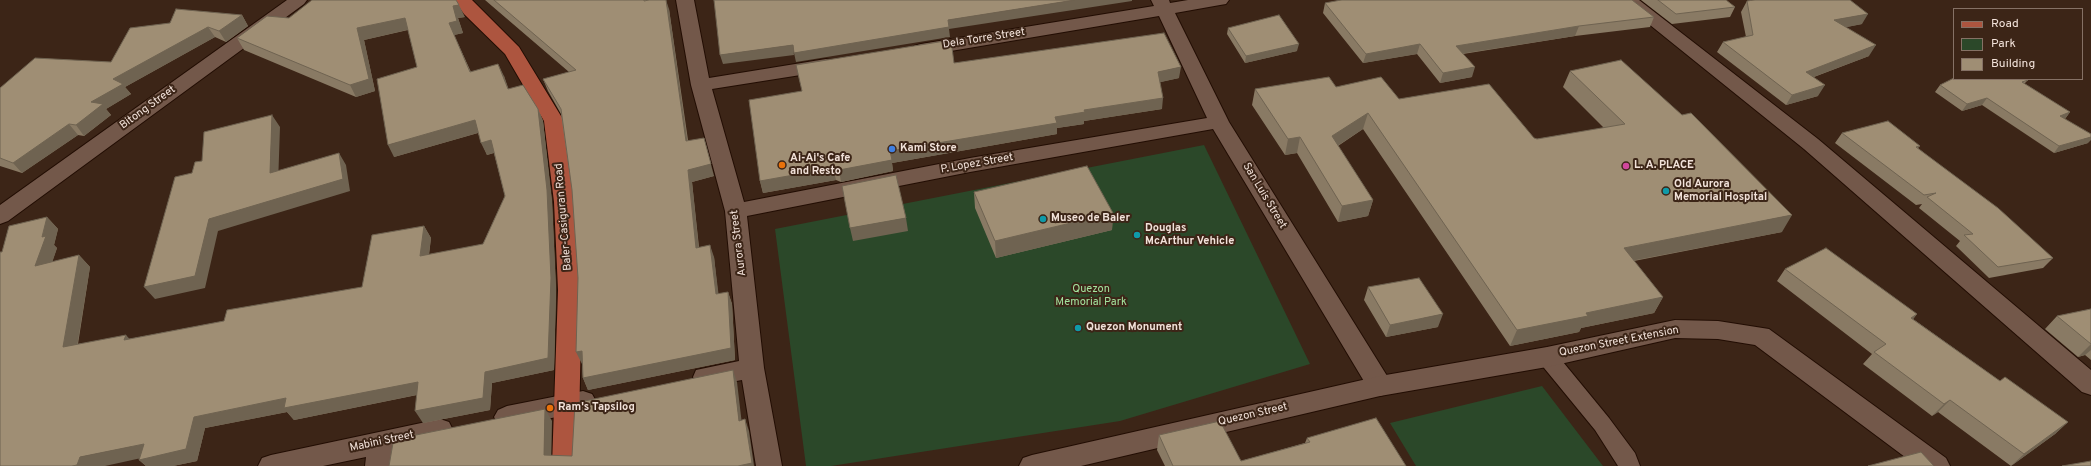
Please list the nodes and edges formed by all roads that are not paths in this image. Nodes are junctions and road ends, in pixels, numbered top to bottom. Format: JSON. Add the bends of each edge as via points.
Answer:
{"nodes":[{"id":1,"x":298,"y":0,"type":"edge"},
{"id":2,"x":463,"y":0,"type":"edge"},
{"id":3,"x":685,"y":0,"type":"edge"},
{"id":4,"x":1220,"y":0,"type":"edge"},
{"id":5,"x":1628,"y":0,"type":"edge"},
{"id":6,"x":1163,"y":5,"type":"edge"},
{"id":7,"x":906,"y":52,"type":"edge"},
{"id":8,"x":843,"y":62,"type":"edge"},
{"id":9,"x":701,"y":86,"type":"junction"},
{"id":10,"x":1218,"y":122,"type":"junction"},
{"id":11,"x":10,"y":198,"type":"edge"},
{"id":12,"x":736,"y":211,"type":"junction"},
{"id":13,"x":0,"y":216,"type":"edge"},
{"id":14,"x":1547,"y":357,"type":"junction"},
{"id":15,"x":752,"y":368,"type":"junction"},
{"id":16,"x":682,"y":381,"type":"edge"},
{"id":17,"x":1380,"y":386,"type":"junction"},
{"id":18,"x":2091,"y":386,"type":"edge"},
{"id":19,"x":605,"y":397,"type":"edge"},
{"id":20,"x":566,"y":404,"type":"junction"},
{"id":21,"x":379,"y":454,"type":"edge"},
{"id":22,"x":271,"y":466,"type":"edge"},
{"id":23,"x":565,"y":466,"type":"edge"},
{"id":24,"x":769,"y":466,"type":"edge"},
{"id":25,"x":1032,"y":466,"type":"edge"},
{"id":26,"x":1629,"y":466,"type":"edge"},
{"id":27,"x":1937,"y":466,"type":"edge"}],
"edges":[{"from":1,"to":11,"type":"street","name":"Bitong Street"},
{"from":2,"to":20,"type":"main road","name":"Baler-Casiguran Road","via":[[512,51],[554,121],[565,202],[570,290]]},
{"from":3,"to":9,"type":"street","name":"Aurora Street"},
{"from":4,"to":6,"type":"street","name":"Dela Torre Street"},
{"from":5,"to":18,"type":"street","via":[[1811,144]]},
{"from":6,"to":7,"type":"street","name":"Dela Torre Street"},
{"from":6,"to":10,"type":"street","name":"San Luis Street"},
{"from":8,"to":9,"type":"street"},
{"from":9,"to":12,"type":"street","name":"Aurora Street"},
{"from":10,"to":12,"type":"street","name":"P. Lopez Street","via":[[970,165]]},
{"from":10,"to":17,"type":"street","name":"San Luis Street"},
{"from":11,"to":13,"type":"street","name":"Bitong Street"},
{"from":12,"to":15,"type":"street","name":"Aurora Street"},
{"from":14,"to":17,"type":"street","name":"Quezon Street Extension"},
{"from":14,"to":26,"type":"lane","via":[[1602,424]]},
{"from":14,"to":27,"type":"street","name":"Quezon Street Extension","via":[[1675,330],[1718,330],[1761,336]]},
{"from":15,"to":16,"type":"street"},
{"from":15,"to":24,"type":"street","name":"Aurora Street"},
{"from":17,"to":25,"type":"street","name":"Quezon Street"},
{"from":19,"to":20,"type":"street","name":"Mabini Street"},
{"from":20,"to":21,"type":"street","name":"Mabini Street","via":[[474,423]]},
{"from":20,"to":23,"type":"main road","name":"Baler-Casiguran Road"},
{"from":21,"to":22,"type":"street","name":"Mabini Street"}]}
